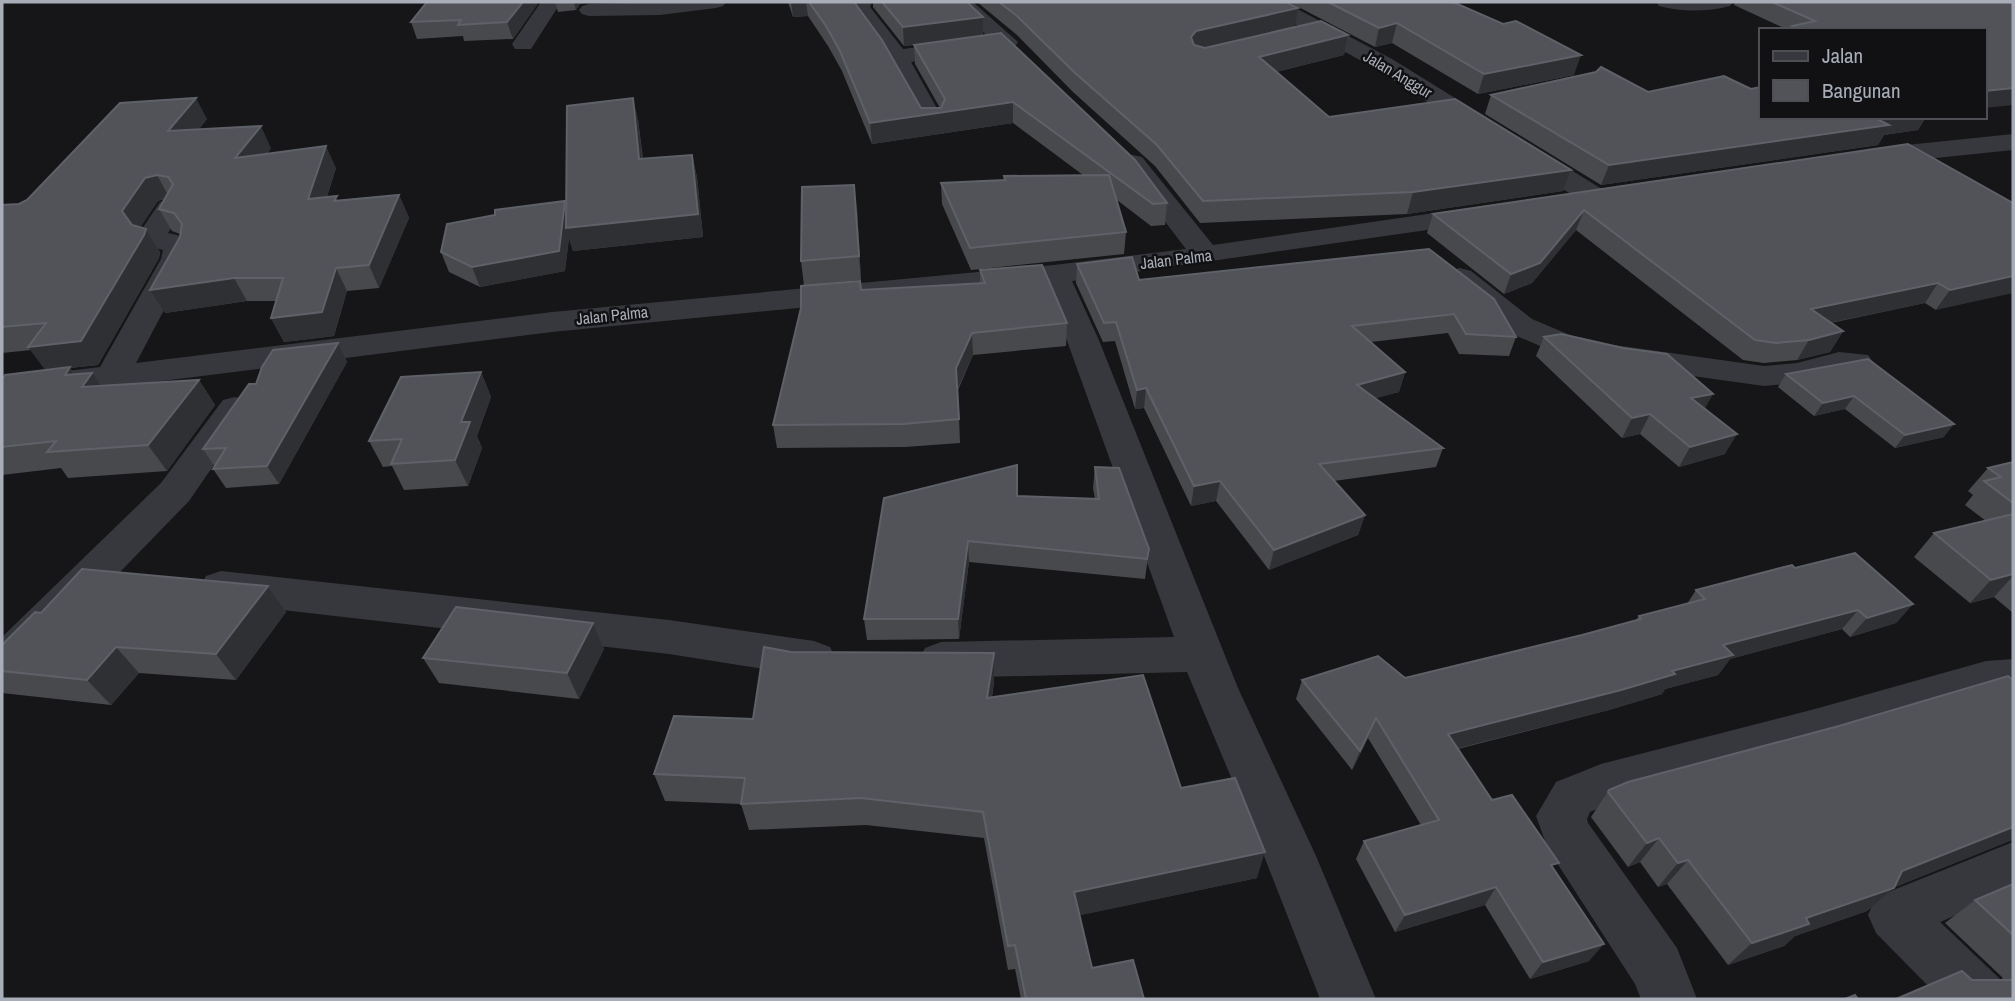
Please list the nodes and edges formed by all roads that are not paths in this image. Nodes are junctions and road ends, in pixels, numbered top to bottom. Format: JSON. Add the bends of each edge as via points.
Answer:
{"nodes":[{"id":1,"x":551,"y":2,"type":"edge"},
{"id":2,"x":716,"y":2,"type":"edge"},
{"id":3,"x":862,"y":2,"type":"edge"},
{"id":4,"x":961,"y":2,"type":"edge"},
{"id":5,"x":1269,"y":2,"type":"edge"},
{"id":6,"x":1666,"y":2,"type":"edge"},
{"id":7,"x":1723,"y":2,"type":"edge"},
{"id":8,"x":589,"y":10,"type":"dead end"},
{"id":9,"x":1322,"y":30,"type":"junction"},
{"id":10,"x":1295,"y":36,"type":"edge"},
{"id":11,"x":1007,"y":42,"type":"junction"},
{"id":12,"x":523,"y":44,"type":"dead end"},
{"id":13,"x":897,"y":57,"type":"junction"},
{"id":14,"x":1026,"y":61,"type":"edge"},
{"id":15,"x":1493,"y":102,"type":"edge"},
{"id":16,"x":1456,"y":109,"type":"junction"},
{"id":17,"x":932,"y":121,"type":"edge"},
{"id":18,"x":2013,"y":142,"type":"edge"},
{"id":19,"x":1116,"y":146,"type":"edge"},
{"id":20,"x":1901,"y":152,"type":"junction"},
{"id":21,"x":1834,"y":162,"type":"edge"},
{"id":22,"x":1946,"y":177,"type":"edge"},
{"id":23,"x":1555,"y":203,"type":"edge"},
{"id":24,"x":170,"y":208,"type":"edge"},
{"id":25,"x":1514,"y":209,"type":"edge"},
{"id":26,"x":1394,"y":227,"type":"junction"},
{"id":27,"x":1206,"y":255,"type":"junction"},
{"id":28,"x":1054,"y":274,"type":"junction"},
{"id":29,"x":273,"y":355,"type":"junction"},
{"id":30,"x":1856,"y":362,"type":"edge"},
{"id":31,"x":113,"y":375,"type":"junction"},
{"id":32,"x":2,"y":390,"type":"edge"},
{"id":33,"x":189,"y":585,"type":"edge"},
{"id":34,"x":1204,"y":654,"type":"junction"},
{"id":35,"x":848,"y":660,"type":"edge"},
{"id":36,"x":898,"y":661,"type":"edge"},
{"id":37,"x":2,"y":664,"type":"edge"},
{"id":38,"x":2013,"y":677,"type":"edge"},
{"id":39,"x":2013,"y":866,"type":"edge"},
{"id":40,"x":1348,"y":999,"type":"edge"},
{"id":41,"x":1669,"y":999,"type":"edge"},
{"id":42,"x":1980,"y":999,"type":"edge"}],
"edges":[{"from":1,"to":12,"type":"street"},
{"from":2,"to":8,"type":"street"},
{"from":3,"to":13,"type":"street","via":[[860,8]]},
{"from":4,"to":11,"type":"street"},
{"from":5,"to":9,"type":"street","name":"Jalan Anggur"},
{"from":6,"to":7,"type":"street"},
{"from":9,"to":10,"type":"street"},
{"from":9,"to":16,"type":"street","name":"Jalan Anggur"},
{"from":11,"to":13,"type":"street"},
{"from":11,"to":14,"type":"street"},
{"from":13,"to":17,"type":"street"},
{"from":15,"to":16,"type":"street"},
{"from":16,"to":23,"type":"street","name":"Jalan Anggur","via":[[1608,195]]},
{"from":18,"to":20,"type":"street"},
{"from":19,"to":27,"type":"street","via":[[1144,174]]},
{"from":20,"to":21,"type":"street"},
{"from":20,"to":22,"type":"street"},
{"from":24,"to":31,"type":"street","via":[[152,235],[175,243],[176,259]]},
{"from":25,"to":26,"type":"street","name":"Jalan Palma"},
{"from":26,"to":27,"type":"street","name":"Jalan Palma"},
{"from":26,"to":30,"type":"street","via":[[1521,326],[1559,342],[1614,355],[1764,376]]},
{"from":27,"to":28,"type":"street","name":"Jalan Palma"},
{"from":28,"to":29,"type":"street","name":"Jalan Palma","via":[[710,305]]},
{"from":28,"to":34,"type":"street"},
{"from":29,"to":31,"type":"street","name":"Jalan Palma"},
{"from":29,"to":37,"type":"street","via":[[114,578]]},
{"from":31,"to":32,"type":"street","name":"Jalan Palma"},
{"from":33,"to":35,"type":"street","via":[[669,637],[797,659]]},
{"from":34,"to":36,"type":"street"},
{"from":34,"to":40,"type":"street"},
{"from":38,"to":41,"type":"street","via":[[1986,679],[1601,785],[1573,797],[1561,816],[1566,833],[1657,968]]},
{"from":39,"to":42,"type":"street","via":[[1895,915]]}]}
